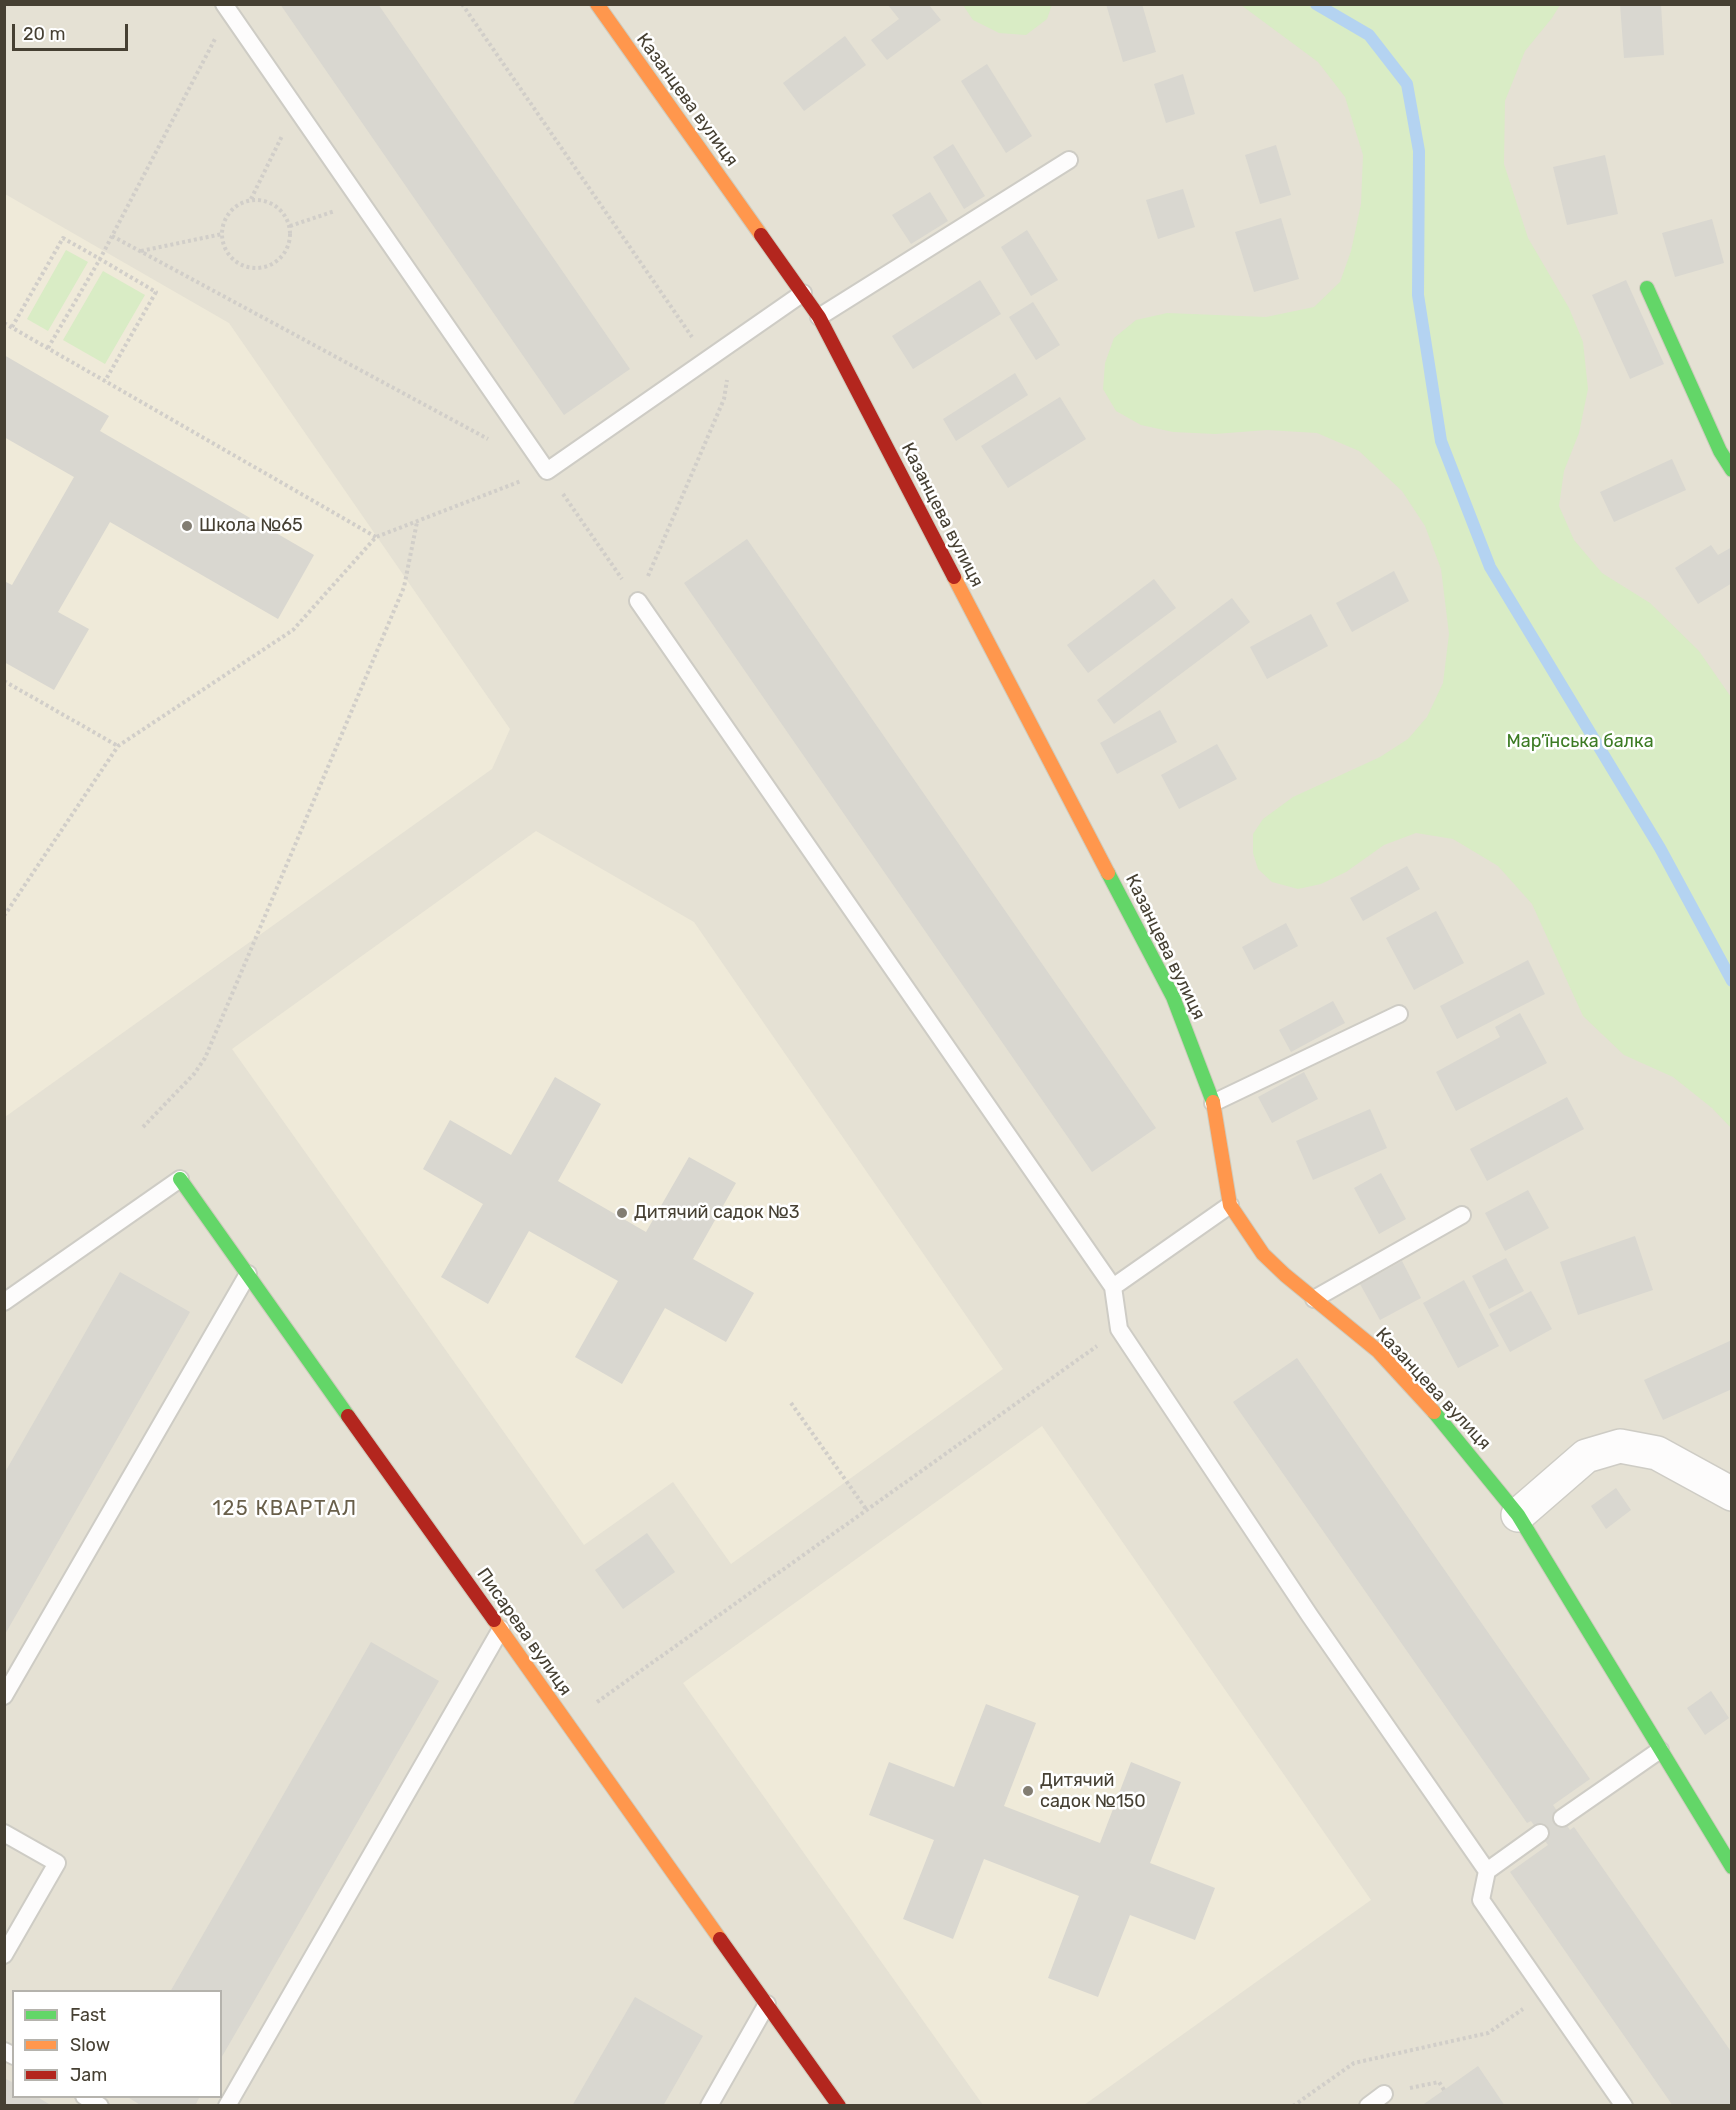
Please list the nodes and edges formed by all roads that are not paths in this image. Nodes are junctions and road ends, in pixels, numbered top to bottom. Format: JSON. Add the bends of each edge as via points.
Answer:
{"nodes":[{"id":1,"x":597,"y":4,"type":"edge"},
{"id":2,"x":227,"y":8,"type":"edge"},
{"id":3,"x":1069,"y":160,"type":"dead end"},
{"id":4,"x":1647,"y":288,"type":"dead end"},
{"id":5,"x":803,"y":293,"type":"junction"},
{"id":6,"x":819,"y":317,"type":"junction"},
{"id":7,"x":1731,"y":470,"type":"edge"},
{"id":8,"x":638,"y":602,"type":"road end"},
{"id":9,"x":1399,"y":1014,"type":"dead end"},
{"id":10,"x":1213,"y":1103,"type":"junction"},
{"id":11,"x":180,"y":1179,"type":"joint"},
{"id":12,"x":1230,"y":1205,"type":"junction"},
{"id":13,"x":1462,"y":1215,"type":"dead end"},
{"id":14,"x":248,"y":1274,"type":"junction"},
{"id":15,"x":1113,"y":1287,"type":"junction"},
{"id":16,"x":1314,"y":1299,"type":"junction"},
{"id":17,"x":4,"y":1302,"type":"edge"},
{"id":18,"x":1731,"y":1494,"type":"edge"},
{"id":19,"x":1518,"y":1515,"type":"junction"},
{"id":20,"x":501,"y":1629,"type":"junction"},
{"id":21,"x":4,"y":1696,"type":"edge"},
{"id":22,"x":1660,"y":1750,"type":"junction"},
{"id":23,"x":1562,"y":1818,"type":"dead end"},
{"id":24,"x":4,"y":1833,"type":"edge"},
{"id":25,"x":1540,"y":1833,"type":"dead end"},
{"id":26,"x":1730,"y":1861,"type":"edge"},
{"id":27,"x":1486,"y":1871,"type":"junction"},
{"id":28,"x":4,"y":1955,"type":"edge"},
{"id":29,"x":767,"y":2004,"type":"junction"},
{"id":30,"x":1384,"y":2094,"type":"dead end"},
{"id":31,"x":86,"y":2098,"type":"edge"},
{"id":32,"x":99,"y":2106,"type":"edge"},
{"id":33,"x":227,"y":2106,"type":"edge"},
{"id":34,"x":709,"y":2106,"type":"edge"},
{"id":35,"x":839,"y":2106,"type":"edge"},
{"id":36,"x":1368,"y":2106,"type":"edge"},
{"id":37,"x":1624,"y":2106,"type":"edge"}],
"edges":[{"from":1,"to":5,"type":"street","name":"Казанцева вулиця"},
{"from":2,"to":5,"type":"lane","via":[[547,471]]},
{"from":3,"to":6,"type":"lane"},
{"from":4,"to":7,"type":"street"},
{"from":5,"to":6,"type":"street","name":"Казанцева вулиця"},
{"from":6,"to":10,"type":"street","name":"Казанцева вулиця","via":[[1173,997]]},
{"from":8,"to":15,"type":"lane"},
{"from":9,"to":10,"type":"lane"},
{"from":10,"to":12,"type":"street","name":"Казанцева вулиця"},
{"from":11,"to":14,"type":"street","name":"Писарева вулиця"},
{"from":11,"to":17,"type":"lane"},
{"from":12,"to":15,"type":"lane"},
{"from":12,"to":16,"type":"street","name":"Казанцева вулиця","via":[[1263,1254]]},
{"from":13,"to":16,"type":"lane"},
{"from":14,"to":20,"type":"street","name":"Писарева вулиця"},
{"from":14,"to":21,"type":"lane"},
{"from":15,"to":27,"type":"lane","via":[[1119,1329]]},
{"from":16,"to":19,"type":"street","name":"Казанцева вулиця","via":[[1378,1351],[1449,1428]]},
{"from":18,"to":19,"type":"street","via":[[1657,1453],[1620,1446],[1586,1456]]},
{"from":19,"to":22,"type":"street","name":"Казанцева вулиця"},
{"from":20,"to":29,"type":"street","name":"Писарева вулиця"},
{"from":20,"to":33,"type":"lane"},
{"from":22,"to":23,"type":"lane"},
{"from":22,"to":26,"type":"street","name":"Казанцева вулиця"},
{"from":24,"to":28,"type":"lane","via":[[57,1863]]},
{"from":25,"to":27,"type":"lane"},
{"from":27,"to":37,"type":"lane","via":[[1481,1900]]},
{"from":29,"to":34,"type":"lane"},
{"from":29,"to":35,"type":"street","name":"Писарева вулиця"},
{"from":30,"to":36,"type":"lane"},
{"from":31,"to":32,"type":"lane"}]}
